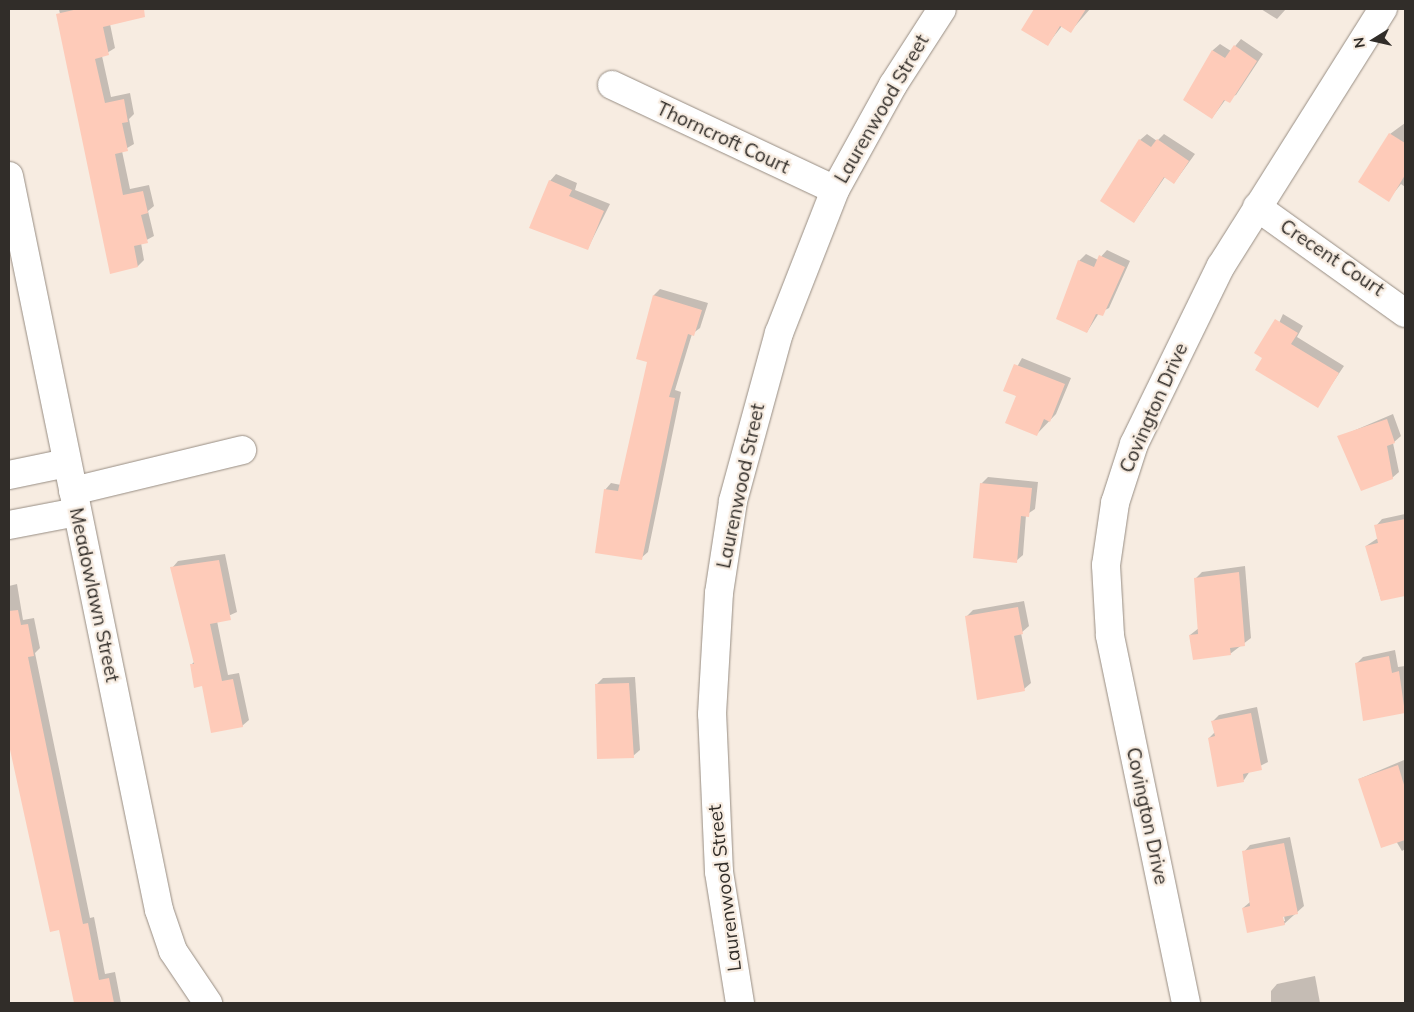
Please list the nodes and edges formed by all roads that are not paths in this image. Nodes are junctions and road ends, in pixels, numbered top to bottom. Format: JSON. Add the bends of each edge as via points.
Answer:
{"nodes":[{"id":1,"x":942,"y":9,"type":"edge"},
{"id":2,"x":1383,"y":9,"type":"edge"},
{"id":3,"x":612,"y":85,"type":"dead end"},
{"id":4,"x":9,"y":176,"type":"edge"},
{"id":5,"x":835,"y":190,"type":"junction"},
{"id":6,"x":1257,"y":207,"type":"junction"},
{"id":7,"x":1405,"y":312,"type":"edge"},
{"id":8,"x":242,"y":450,"type":"dead end"},
{"id":9,"x":67,"y":463,"type":"junction"},
{"id":10,"x":9,"y":476,"type":"edge"},
{"id":11,"x":75,"y":502,"type":"junction"},
{"id":12,"x":9,"y":525,"type":"edge"},
{"id":13,"x":208,"y":1003,"type":"edge"},
{"id":14,"x":740,"y":1003,"type":"edge"},
{"id":15,"x":1186,"y":1003,"type":"edge"}],
"edges":[{"from":1,"to":5,"type":"street","name":"Laurenwood Street","via":[[893,85]]},
{"from":2,"to":6,"type":"street","name":"Covington Drive"},
{"from":3,"to":5,"type":"street","name":"Thorncroft Court"},
{"from":4,"to":9,"type":"street","name":"Meadowlawn Street"},
{"from":5,"to":14,"type":"street","name":"Laurenwood Street","via":[[760,393],[734,501],[719,593],[712,714],[714,815],[727,933]]},
{"from":6,"to":7,"type":"street","name":"Crecent Court"},
{"from":6,"to":15,"type":"street","name":"Covington Drive","via":[[1221,266],[1134,444],[1109,534],[1110,635]]},
{"from":8,"to":11,"type":"street"},
{"from":9,"to":10,"type":"street"},
{"from":9,"to":11,"type":"street","name":"Meadowlawn Street"},
{"from":11,"to":12,"type":"street"},
{"from":11,"to":13,"type":"street","name":"Meadowlawn Street","via":[[159,910],[174,951]]}]}
